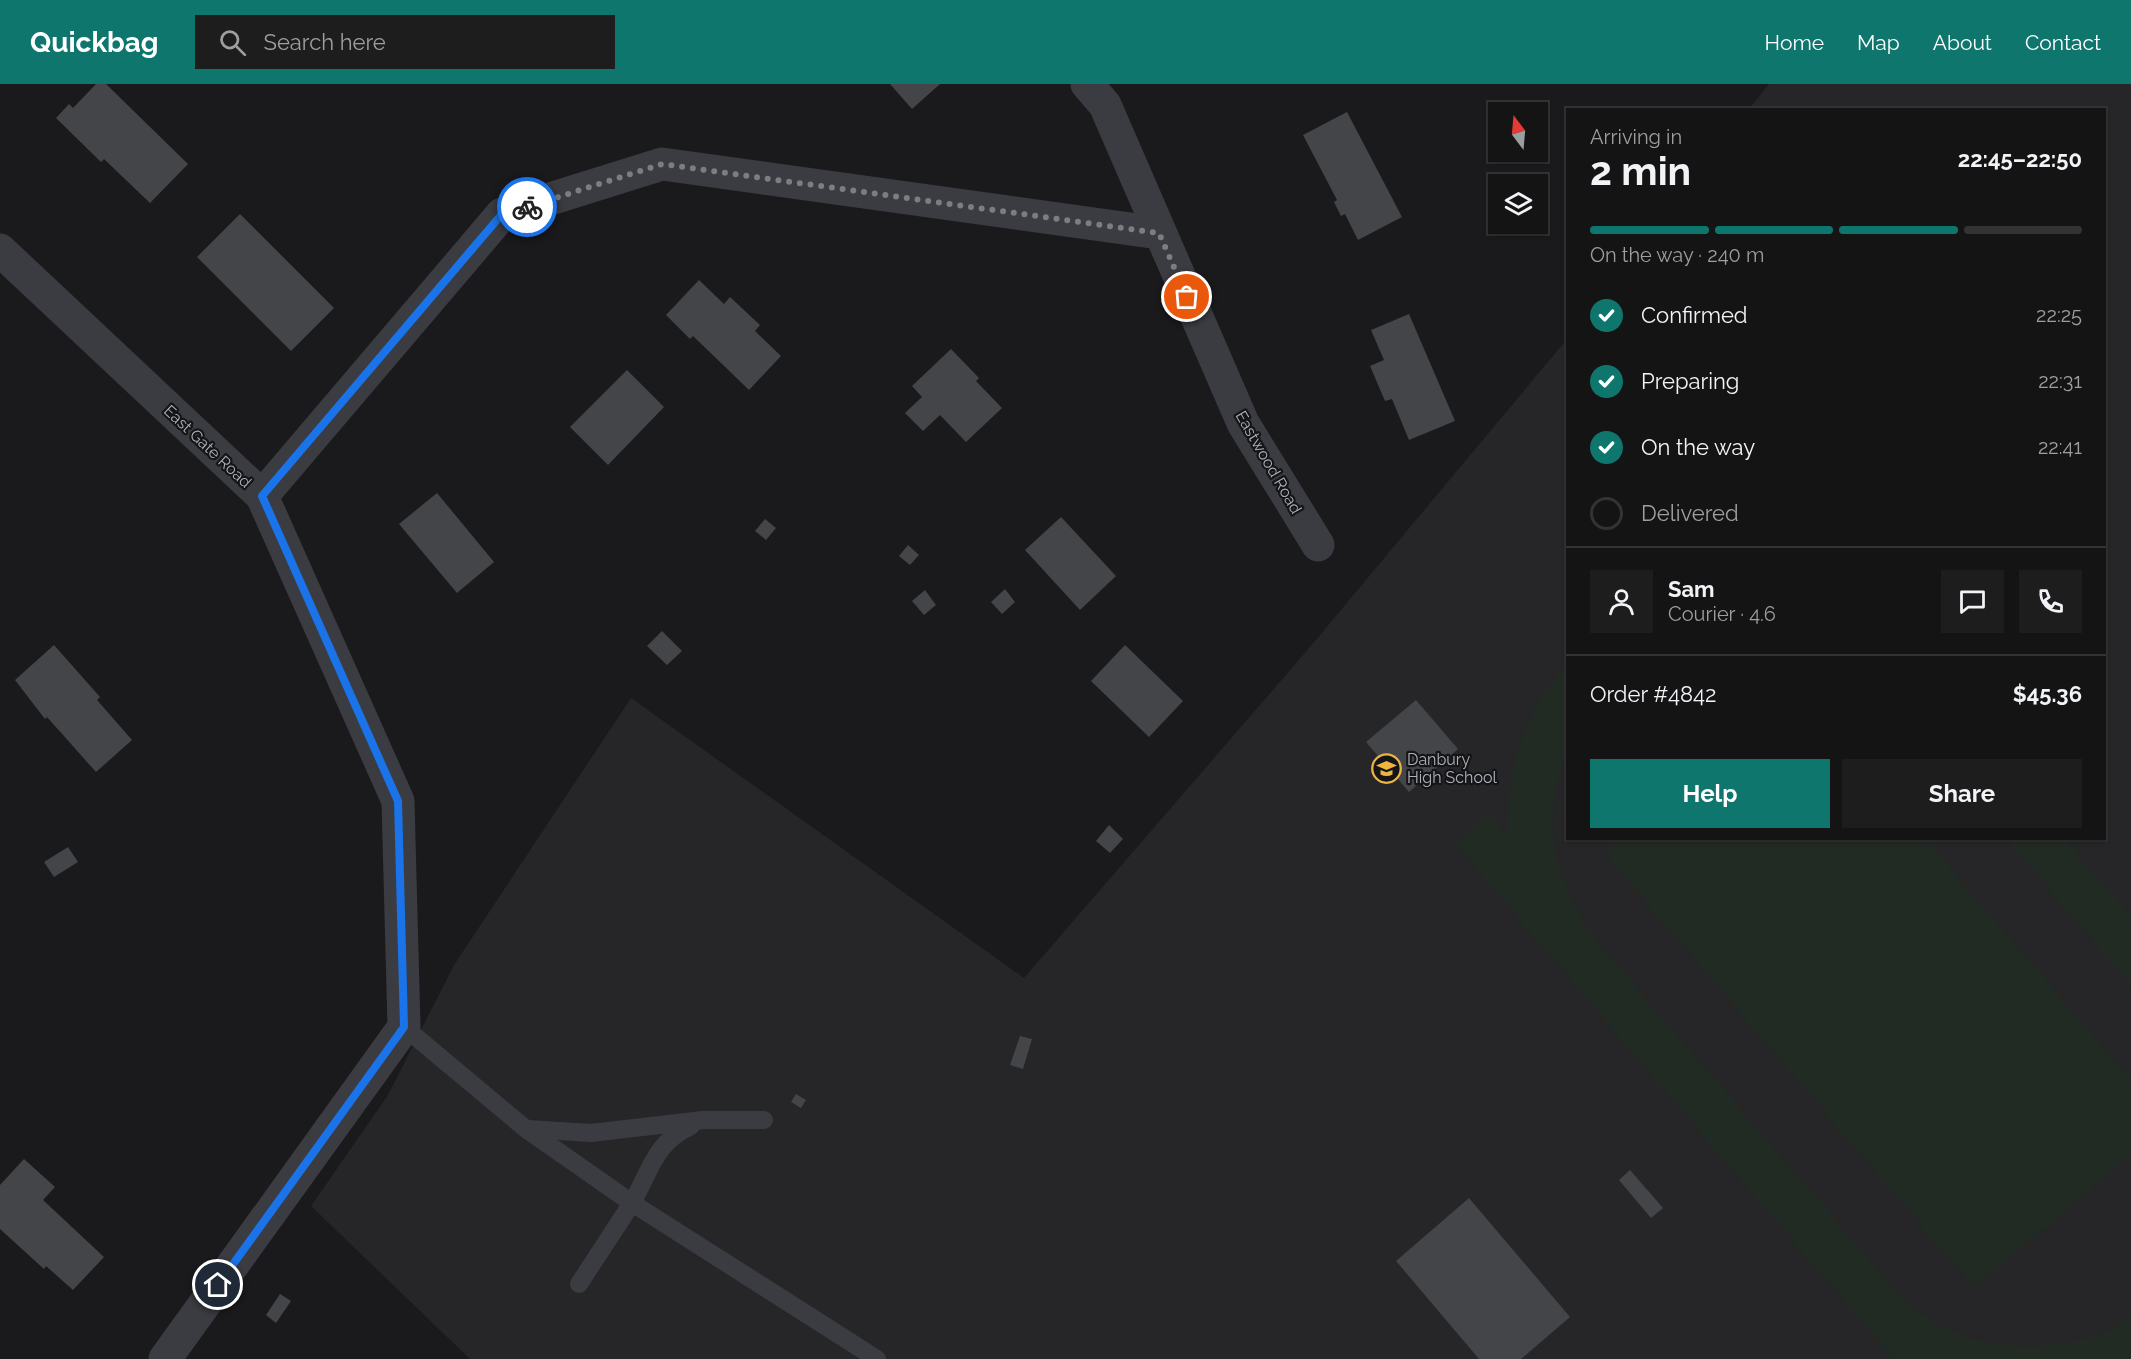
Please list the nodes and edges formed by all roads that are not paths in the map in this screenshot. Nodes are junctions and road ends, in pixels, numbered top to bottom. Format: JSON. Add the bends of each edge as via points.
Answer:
{"nodes":[{"id":1,"x":1087,"y":84,"type":"edge"},
{"id":2,"x":1159,"y":233,"type":"junction"},
{"id":3,"x":0,"y":250,"type":"edge"},
{"id":4,"x":262,"y":496,"type":"junction"},
{"id":5,"x":1318,"y":545,"type":"dead end"},
{"id":6,"x":404,"y":1027,"type":"junction"},
{"id":7,"x":703,"y":1120,"type":"junction"},
{"id":8,"x":764,"y":1120,"type":"dead end"},
{"id":9,"x":526,"y":1129,"type":"junction"},
{"id":10,"x":632,"y":1203,"type":"junction"},
{"id":11,"x":579,"y":1284,"type":"dead end"},
{"id":12,"x":165,"y":1359,"type":"edge"},
{"id":13,"x":877,"y":1359,"type":"edge"}],
"edges":[{"from":1,"to":2,"type":"street","name":"Eastwood Road","via":[[1105,105]]},
{"from":2,"to":4,"type":"street","via":[[662,164],[502,214]]},
{"from":2,"to":5,"type":"street","name":"Eastwood Road","via":[[1243,423]]},
{"from":3,"to":4,"type":"street","name":"East Gate Road"},
{"from":4,"to":6,"type":"street","name":"East Gate Road","via":[[398,801]]},
{"from":6,"to":9,"type":"lane"},
{"from":6,"to":12,"type":"street"},
{"from":7,"to":8,"type":"lane"},
{"from":7,"to":9,"type":"lane","via":[[591,1133]]},
{"from":7,"to":10,"type":"lane","via":[[673,1134],[648,1168]]},
{"from":9,"to":10,"type":"lane"},
{"from":10,"to":11,"type":"lane"},
{"from":10,"to":13,"type":"lane"}]}
